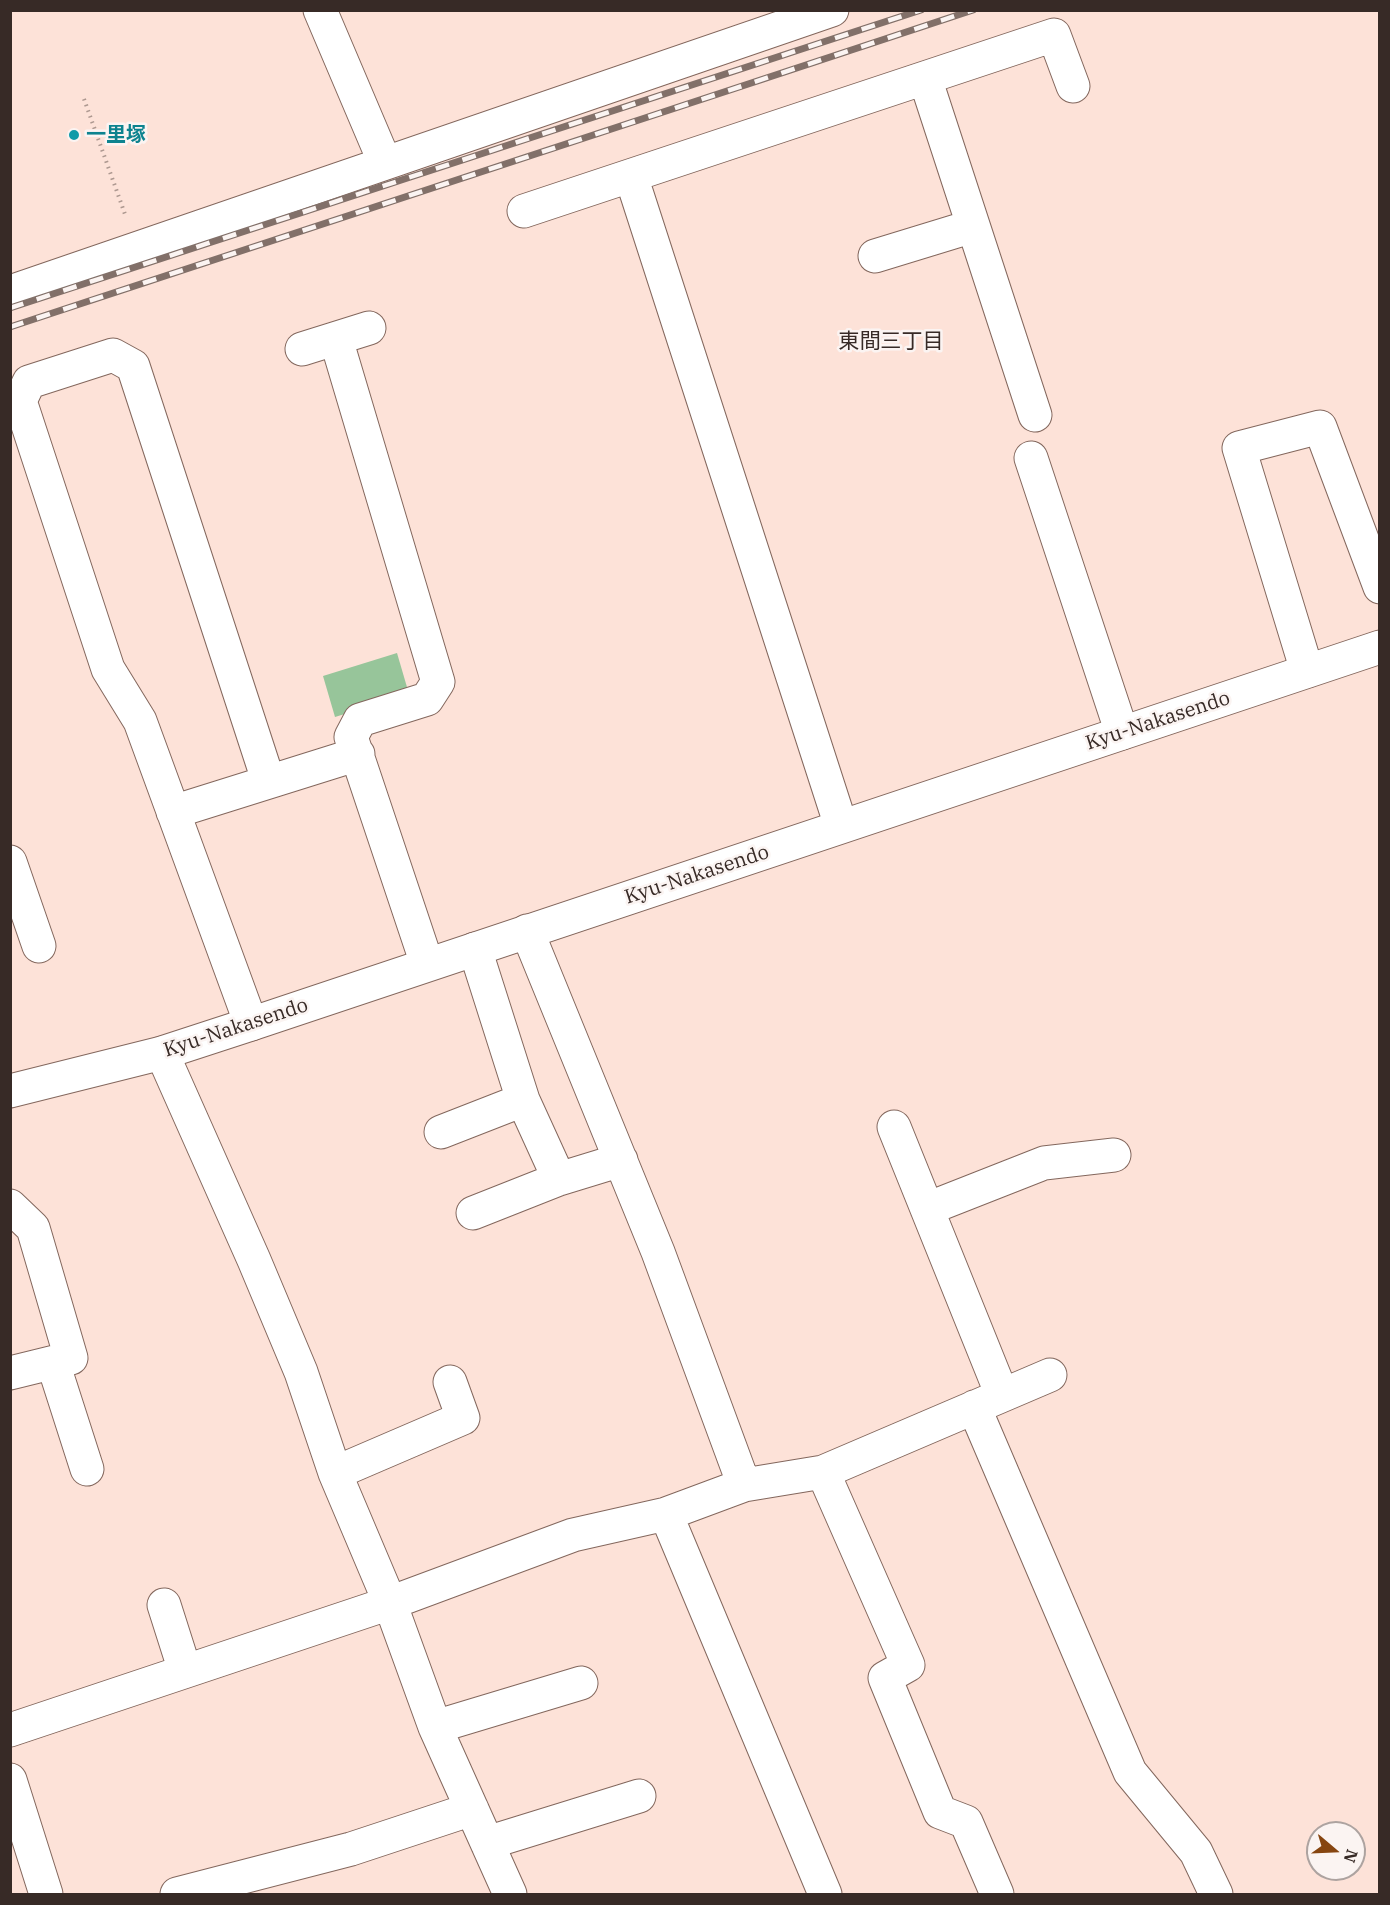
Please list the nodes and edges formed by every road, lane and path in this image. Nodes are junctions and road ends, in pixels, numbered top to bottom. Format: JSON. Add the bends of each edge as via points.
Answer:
{"nodes":[{"id":1,"x":320,"y":10,"type":"edge"},
{"id":2,"x":832,"y":10,"type":"edge"},
{"id":3,"x":756,"y":22,"type":"edge"},
{"id":4,"x":925,"y":78,"type":"junction"},
{"id":5,"x":1073,"y":86,"type":"dead end"},
{"id":6,"x":84,"y":99,"type":"dead end"},
{"id":7,"x":386,"y":163,"type":"junction"},
{"id":8,"x":631,"y":176,"type":"junction"},
{"id":9,"x":524,"y":211,"type":"dead end"},
{"id":10,"x":973,"y":226,"type":"junction"},
{"id":11,"x":137,"y":248,"type":"junction"},
{"id":12,"x":875,"y":256,"type":"dead end"},
{"id":13,"x":10,"y":292,"type":"edge"},
{"id":14,"x":369,"y":328,"type":"dead end"},
{"id":15,"x":336,"y":339,"type":"junction"},
{"id":16,"x":302,"y":349,"type":"dead end"},
{"id":17,"x":1035,"y":415,"type":"dead end"},
{"id":18,"x":1031,"y":458,"type":"dead end"},
{"id":19,"x":1380,"y":587,"type":"edge"},
{"id":20,"x":1380,"y":647,"type":"edge"},
{"id":21,"x":1307,"y":671,"type":"junction"},
{"id":22,"x":1122,"y":733,"type":"junction"},
{"id":23,"x":358,"y":754,"type":"junction"},
{"id":24,"x":268,"y":780,"type":"junction"},
{"id":25,"x":173,"y":812,"type":"junction"},
{"id":26,"x":841,"y":826,"type":"junction"},
{"id":27,"x":10,"y":862,"type":"edge"},
{"id":28,"x":527,"y":931,"type":"junction"},
{"id":29,"x":39,"y":945,"type":"dead end"},
{"id":30,"x":475,"y":949,"type":"junction"},
{"id":31,"x":427,"y":964,"type":"junction"},
{"id":32,"x":251,"y":1024,"type":"junction"},
{"id":33,"x":162,"y":1053,"type":"junction"},
{"id":34,"x":10,"y":1091,"type":"edge"},
{"id":35,"x":523,"y":1100,"type":"junction"},
{"id":36,"x":894,"y":1127,"type":"dead end"},
{"id":37,"x":441,"y":1132,"type":"dead end"},
{"id":38,"x":1114,"y":1155,"type":"dead end"},
{"id":39,"x":621,"y":1160,"type":"junction"},
{"id":40,"x":559,"y":1179,"type":"junction"},
{"id":41,"x":10,"y":1206,"type":"edge"},
{"id":42,"x":927,"y":1209,"type":"junction"},
{"id":43,"x":474,"y":1213,"type":"dead end"},
{"id":44,"x":53,"y":1363,"type":"junction"},
{"id":45,"x":10,"y":1373,"type":"edge"},
{"id":46,"x":1050,"y":1375,"type":"dead end"},
{"id":47,"x":450,"y":1382,"type":"dead end"},
{"id":48,"x":988,"y":1401,"type":"junction"},
{"id":49,"x":87,"y":1468,"type":"dead end"},
{"id":50,"x":823,"y":1472,"type":"junction"},
{"id":51,"x":335,"y":1473,"type":"junction"},
{"id":52,"x":744,"y":1485,"type":"junction"},
{"id":53,"x":666,"y":1514,"type":"junction"},
{"id":54,"x":390,"y":1603,"type":"junction"},
{"id":55,"x":164,"y":1605,"type":"dead end"},
{"id":56,"x":185,"y":1671,"type":"junction"},
{"id":57,"x":580,"y":1683,"type":"dead end"},
{"id":58,"x":435,"y":1727,"type":"junction"},
{"id":59,"x":10,"y":1730,"type":"edge"},
{"id":60,"x":10,"y":1780,"type":"edge"},
{"id":61,"x":639,"y":1796,"type":"dead end"},
{"id":62,"x":472,"y":1809,"type":"junction"},
{"id":63,"x":487,"y":1842,"type":"junction"},
{"id":64,"x":46,"y":1894,"type":"edge"},
{"id":65,"x":177,"y":1894,"type":"edge"},
{"id":66,"x":510,"y":1894,"type":"edge"},
{"id":67,"x":825,"y":1894,"type":"edge"},
{"id":68,"x":997,"y":1894,"type":"edge"},
{"id":69,"x":1216,"y":1894,"type":"edge"}],
"edges":[{"from":1,"to":7,"type":"street"},
{"from":2,"to":3,"type":"street"},
{"from":3,"to":7,"type":"street"},
{"from":4,"to":5,"type":"street","via":[[1054,35]]},
{"from":4,"to":8,"type":"street"},
{"from":4,"to":10,"type":"street"},
{"from":6,"to":11,"type":"path"},
{"from":7,"to":11,"type":"street"},
{"from":8,"to":9,"type":"street"},
{"from":8,"to":26,"type":"street"},
{"from":10,"to":12,"type":"street"},
{"from":10,"to":17,"type":"street"},
{"from":11,"to":13,"type":"street"},
{"from":14,"to":15,"type":"street"},
{"from":15,"to":16,"type":"street"},
{"from":15,"to":23,"type":"street","via":[[438,682],[428,699],[360,720],[351,737]]},
{"from":18,"to":22,"type":"street"},
{"from":19,"to":21,"type":"street","via":[[1320,427],[1239,448]]},
{"from":20,"to":21,"type":"street","name":"Kyu-Nakasendo"},
{"from":21,"to":22,"type":"street","name":"Kyu-Nakasendo"},
{"from":22,"to":26,"type":"street","name":"Kyu-Nakasendo"},
{"from":23,"to":24,"type":"street"},
{"from":23,"to":31,"type":"street"},
{"from":24,"to":25,"type":"street"},
{"from":24,"to":25,"type":"street","via":[[133,366],[113,355],[29,382],[20,401],[104,658],[140,721]]},
{"from":25,"to":32,"type":"street"},
{"from":26,"to":28,"type":"street","name":"Kyu-Nakasendo"},
{"from":27,"to":29,"type":"street"},
{"from":28,"to":30,"type":"street","name":"Kyu-Nakasendo"},
{"from":28,"to":39,"type":"street"},
{"from":30,"to":31,"type":"street","name":"Kyu-Nakasendo"},
{"from":30,"to":35,"type":"street"},
{"from":31,"to":32,"type":"street","name":"Kyu-Nakasendo"},
{"from":32,"to":33,"type":"street","name":"Kyu-Nakasendo"},
{"from":33,"to":34,"type":"street","name":"Kyu-Nakasendo"},
{"from":33,"to":51,"type":"street","via":[[301,1372]]},
{"from":35,"to":37,"type":"street"},
{"from":35,"to":40,"type":"street"},
{"from":36,"to":42,"type":"street"},
{"from":38,"to":42,"type":"street","via":[[1044,1163]]},
{"from":39,"to":40,"type":"street"},
{"from":39,"to":52,"type":"street"},
{"from":40,"to":43,"type":"street"},
{"from":41,"to":44,"type":"street","via":[[33,1228],[71,1358]]},
{"from":42,"to":48,"type":"street"},
{"from":44,"to":45,"type":"street"},
{"from":44,"to":49,"type":"street"},
{"from":46,"to":48,"type":"street"},
{"from":47,"to":51,"type":"street","via":[[463,1418]]},
{"from":48,"to":50,"type":"street"},
{"from":48,"to":69,"type":"street","via":[[1130,1772],[1196,1852]]},
{"from":50,"to":52,"type":"street"},
{"from":50,"to":68,"type":"street","via":[[908,1665],[885,1678],[940,1812],[966,1822]]},
{"from":51,"to":54,"type":"street"},
{"from":52,"to":53,"type":"street"},
{"from":53,"to":54,"type":"street","via":[[573,1535]]},
{"from":53,"to":67,"type":"street"},
{"from":54,"to":56,"type":"street"},
{"from":54,"to":58,"type":"street"},
{"from":55,"to":56,"type":"street"},
{"from":56,"to":59,"type":"street"},
{"from":57,"to":58,"type":"street"},
{"from":58,"to":62,"type":"street"},
{"from":60,"to":64,"type":"street"},
{"from":61,"to":63,"type":"street"},
{"from":62,"to":63,"type":"street"},
{"from":62,"to":65,"type":"street","via":[[351,1849]]},
{"from":63,"to":66,"type":"street"}]}
